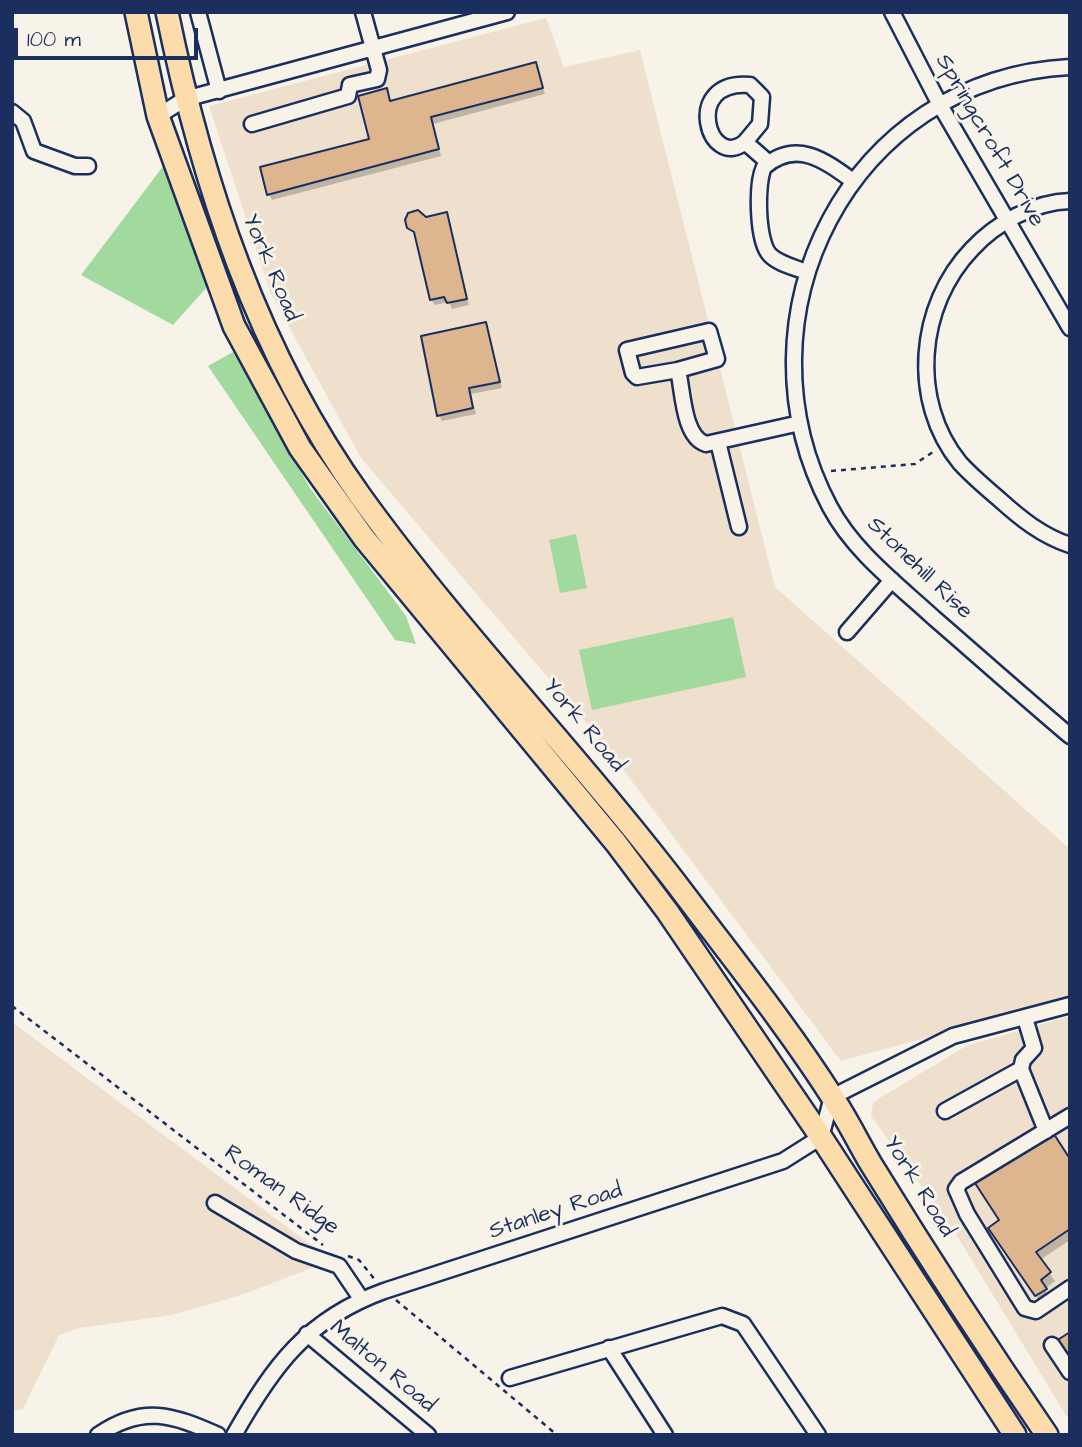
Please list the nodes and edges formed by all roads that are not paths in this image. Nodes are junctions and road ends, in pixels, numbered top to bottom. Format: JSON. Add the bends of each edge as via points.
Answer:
{"nodes":[{"id":1,"x":136,"y":12,"type":"edge"},
{"id":2,"x":167,"y":12,"type":"edge"},
{"id":3,"x":198,"y":12,"type":"edge"},
{"id":4,"x":363,"y":12,"type":"edge"},
{"id":5,"x":507,"y":12,"type":"edge"},
{"id":6,"x":892,"y":12,"type":"edge"},
{"id":7,"x":373,"y":49,"type":"junction"},
{"id":8,"x":1070,"y":66,"type":"edge"},
{"id":9,"x":219,"y":91,"type":"junction"},
{"id":10,"x":185,"y":99,"type":"junction"},
{"id":11,"x":940,"y":105,"type":"junction"},
{"id":12,"x":12,"y":112,"type":"edge"},
{"id":13,"x":158,"y":116,"type":"junction"},
{"id":14,"x":252,"y":124,"type":"dead end"},
{"id":15,"x":745,"y":142,"type":"junction"},
{"id":16,"x":769,"y":163,"type":"junction"},
{"id":17,"x":88,"y":166,"type":"dead end"},
{"id":18,"x":853,"y":181,"type":"junction"},
{"id":19,"x":1070,"y":201,"type":"edge"},
{"id":20,"x":1008,"y":221,"type":"junction"},
{"id":21,"x":215,"y":272,"type":"junction"},
{"id":22,"x":806,"y":272,"type":"junction"},
{"id":23,"x":1070,"y":328,"type":"edge"},
{"id":24,"x":678,"y":370,"type":"junction"},
{"id":25,"x":800,"y":423,"type":"junction"},
{"id":26,"x":718,"y":442,"type":"junction"},
{"id":27,"x":739,"y":527,"type":"dead end"},
{"id":28,"x":1070,"y":545,"type":"edge"},
{"id":29,"x":892,"y":580,"type":"junction"},
{"id":30,"x":847,"y":632,"type":"dead end"},
{"id":31,"x":1070,"y":736,"type":"edge"},
{"id":32,"x":1070,"y":1005,"type":"edge"},
{"id":33,"x":1025,"y":1018,"type":"junction"},
{"id":34,"x":1021,"y":1069,"type":"junction"},
{"id":35,"x":832,"y":1097,"type":"junction"},
{"id":36,"x":945,"y":1111,"type":"dead end"},
{"id":37,"x":1070,"y":1115,"type":"edge"},
{"id":38,"x":1045,"y":1131,"type":"junction"},
{"id":39,"x":821,"y":1137,"type":"junction"},
{"id":40,"x":215,"y":1203,"type":"dead end"},
{"id":41,"x":1070,"y":1288,"type":"edge"},
{"id":42,"x":362,"y":1300,"type":"junction"},
{"id":43,"x":307,"y":1335,"type":"junction"},
{"id":44,"x":1052,"y":1345,"type":"dead end"},
{"id":45,"x":609,"y":1348,"type":"junction"},
{"id":46,"x":1070,"y":1372,"type":"edge"},
{"id":47,"x":510,"y":1378,"type":"dead end"},
{"id":48,"x":421,"y":1433,"type":"edge"},
{"id":49,"x":97,"y":1435,"type":"edge"},
{"id":50,"x":218,"y":1435,"type":"edge"},
{"id":51,"x":234,"y":1435,"type":"edge"},
{"id":52,"x":665,"y":1435,"type":"edge"},
{"id":53,"x":818,"y":1435,"type":"edge"},
{"id":54,"x":1015,"y":1435,"type":"edge"},
{"id":55,"x":1046,"y":1435,"type":"edge"}],
"edges":[{"from":1,"to":13,"type":"highway"},
{"from":2,"to":10,"type":"highway","name":"York Road"},
{"from":3,"to":9,"type":"street"},
{"from":4,"to":7,"type":"street"},
{"from":5,"to":7,"type":"street"},
{"from":6,"to":11,"type":"street","name":"Springcroft Drive"},
{"from":7,"to":9,"type":"street"},
{"from":7,"to":14,"type":"street","via":[[377,79],[350,85],[348,96]]},
{"from":8,"to":11,"type":"street","name":"Stonehill Rise","via":[[1018,74]]},
{"from":9,"to":10,"type":"street"},
{"from":10,"to":13,"type":"street"},
{"from":10,"to":21,"type":"highway","via":[[180,107],[182,138]]},
{"from":10,"to":35,"type":"highway","name":"York Road","via":[[204,171],[259,315],[359,495],[634,829]]},
{"from":11,"to":18,"type":"street","name":"Stonehill Rise","via":[[903,131]]},
{"from":11,"to":20,"type":"street","name":"Springcroft Drive"},
{"from":12,"to":17,"type":"street","via":[[23,121],[33,151]]},
{"from":13,"to":21,"type":"highway"},
{"from":15,"to":15,"type":"street","via":[[729,149],[712,136],[708,113],[712,99],[728,86],[750,85],[762,97],[760,124]]},
{"from":15,"to":16,"type":"street"},
{"from":16,"to":18,"type":"street","via":[[784,154],[807,153]]},
{"from":16,"to":22,"type":"street","via":[[760,175],[757,202],[767,250],[777,260]]},
{"from":18,"to":22,"type":"street","name":"Stonehill Rise","via":[[831,213]]},
{"from":19,"to":20,"type":"street","via":[[1041,205]]},
{"from":20,"to":23,"type":"street","name":"Springcroft Drive"},
{"from":20,"to":28,"type":"street","via":[[978,242],[943,290],[930,323],[928,388],[947,443],[977,480],[1023,520]]},
{"from":21,"to":39,"type":"highway","via":[[234,326],[300,448],[372,549],[667,911]]},
{"from":22,"to":25,"type":"street","name":"Stonehill Rise","via":[[793,350]]},
{"from":24,"to":24,"type":"street","via":[[637,377],[627,350],[709,331],[717,359]]},
{"from":24,"to":26,"type":"street","via":[[691,432],[698,442]]},
{"from":25,"to":26,"type":"street"},
{"from":25,"to":29,"type":"street","name":"Stonehill Rise","via":[[816,477],[846,533]]},
{"from":26,"to":27,"type":"street"},
{"from":29,"to":30,"type":"street"},
{"from":29,"to":31,"type":"street","name":"Stonehill Rise"},
{"from":32,"to":33,"type":"street"},
{"from":33,"to":34,"type":"street","via":[[1034,1048]]},
{"from":33,"to":35,"type":"street","via":[[953,1036]]},
{"from":34,"to":36,"type":"street"},
{"from":34,"to":38,"type":"street"},
{"from":35,"to":39,"type":"street"},
{"from":35,"to":55,"type":"highway","name":"York Road"},
{"from":37,"to":38,"type":"street"},
{"from":38,"to":41,"type":"street","via":[[956,1189],[1025,1308],[1036,1311]]},
{"from":39,"to":42,"type":"street","name":"Stanley Road","via":[[783,1161],[732,1180]]},
{"from":39,"to":54,"type":"highway"},
{"from":40,"to":42,"type":"street","via":[[296,1251],[340,1266]]},
{"from":42,"to":43,"type":"street","name":"Stanley Road"},
{"from":43,"to":48,"type":"street","name":"Malton Road"},
{"from":43,"to":51,"type":"street","name":"Stanley Road","via":[[288,1351],[265,1382]]},
{"from":44,"to":46,"type":"street"},
{"from":45,"to":47,"type":"street"},
{"from":45,"to":52,"type":"street"},
{"from":45,"to":53,"type":"street","via":[[722,1316],[743,1324]]},
{"from":49,"to":50,"type":"street","via":[[124,1422],[164,1415]]}]}
